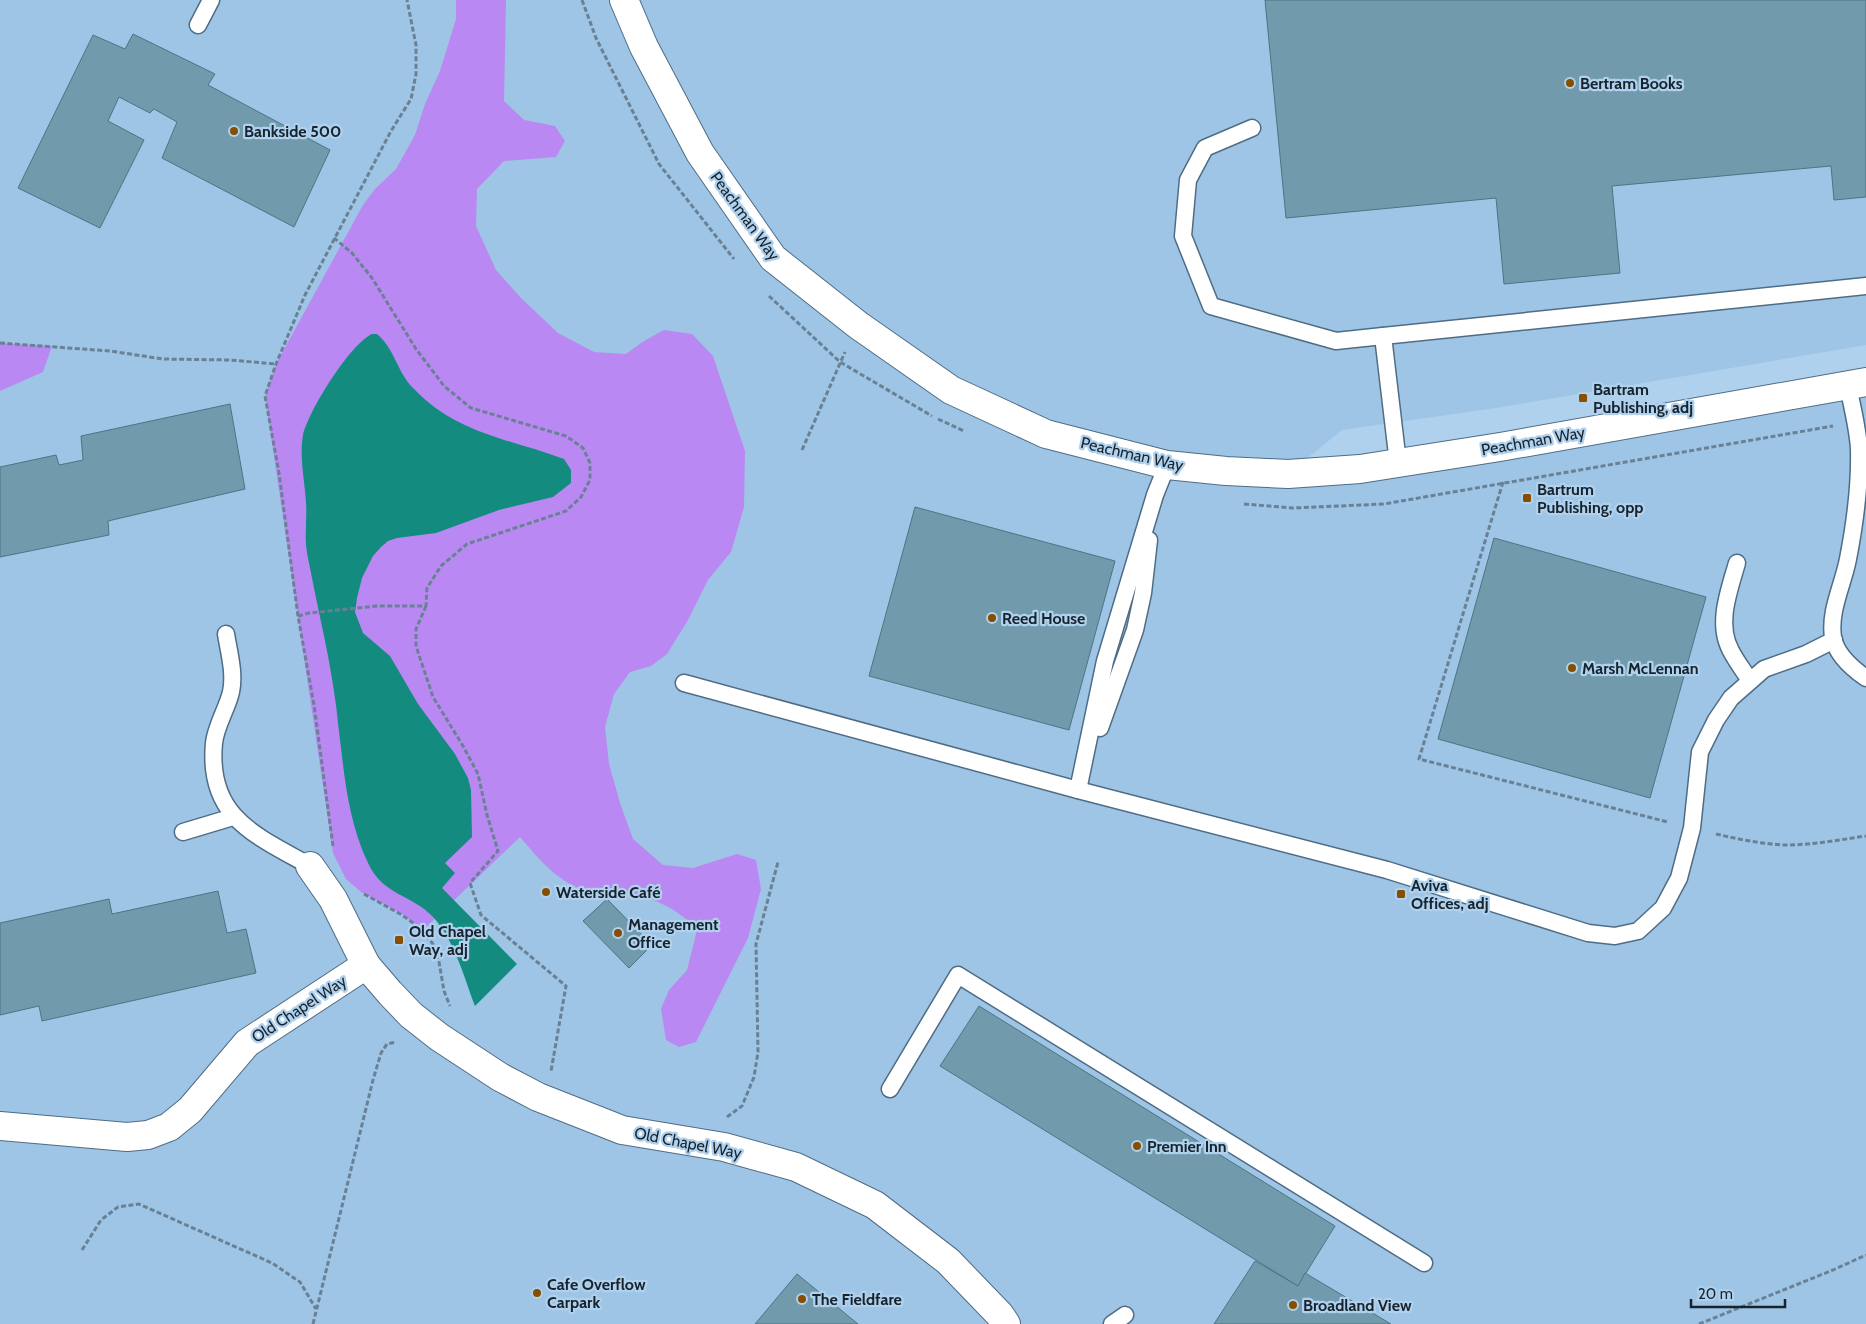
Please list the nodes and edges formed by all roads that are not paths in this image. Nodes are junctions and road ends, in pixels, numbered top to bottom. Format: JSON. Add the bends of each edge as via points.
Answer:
{"nodes":[{"id":1,"x":211,"y":0,"type":"edge"},
{"id":2,"x":624,"y":0,"type":"edge"},
{"id":3,"x":198,"y":25,"type":"dead end"},
{"id":4,"x":1252,"y":128,"type":"dead end"},
{"id":5,"x":1866,"y":286,"type":"edge"},
{"id":6,"x":1383,"y":336,"type":"junction"},
{"id":7,"x":1857,"y":384,"type":"edge"},
{"id":8,"x":1398,"y":464,"type":"junction"},
{"id":9,"x":1167,"y":465,"type":"junction"},
{"id":10,"x":1736,"y":563,"type":"dead end"},
{"id":11,"x":226,"y":634,"type":"dead end"},
{"id":12,"x":1834,"y":640,"type":"junction"},
{"id":13,"x":1866,"y":678,"type":"edge"},
{"id":14,"x":1750,"y":681,"type":"junction"},
{"id":15,"x":684,"y":683,"type":"dead end"},
{"id":16,"x":1078,"y":790,"type":"junction"},
{"id":17,"x":233,"y":817,"type":"junction"},
{"id":18,"x":183,"y":832,"type":"dead end"},
{"id":19,"x":310,"y":866,"type":"joint"},
{"id":20,"x":366,"y":965,"type":"junction"},
{"id":21,"x":890,"y":1089,"type":"dead end"},
{"id":22,"x":0,"y":1126,"type":"edge"},
{"id":23,"x":1424,"y":1263,"type":"dead end"},
{"id":24,"x":1006,"y":1324,"type":"edge"}],
"edges":[{"from":1,"to":3,"type":"lane"},
{"from":2,"to":9,"type":"street","name":"Peachman Way","via":[[644,47],[700,153],[773,258],[858,325],[951,390],[1046,434]]},
{"from":4,"to":6,"type":"lane","via":[[1205,148],[1188,180],[1183,236],[1211,306],[1336,341]]},
{"from":5,"to":6,"type":"lane"},
{"from":6,"to":8,"type":"lane"},
{"from":7,"to":8,"type":"street","name":"Peachman Way"},
{"from":7,"to":12,"type":"lane","via":[[1854,422],[1859,447],[1858,494],[1848,560],[1834,614]]},
{"from":8,"to":9,"type":"street","name":"Peachman Way","via":[[1288,474]]},
{"from":9,"to":16,"type":"lane","via":[[1155,495],[1135,630]]},
{"from":10,"to":14,"type":"lane","via":[[1724,630],[1730,650]]},
{"from":11,"to":17,"type":"lane","via":[[231,691],[214,742],[214,771],[222,799]]},
{"from":12,"to":13,"type":"lane","via":[[1853,669]]},
{"from":12,"to":14,"type":"lane","via":[[1764,669]]},
{"from":14,"to":16,"type":"lane","via":[[1731,698],[1700,752],[1692,828],[1679,878],[1664,908],[1638,931],[1615,936],[1588,933],[1388,870]]},
{"from":15,"to":16,"type":"lane"},
{"from":17,"to":18,"type":"lane"},
{"from":17,"to":19,"type":"lane","via":[[248,831]]},
{"from":19,"to":20,"type":"street","name":"Old Chapel Way","via":[[333,899]]},
{"from":20,"to":22,"type":"street","name":"Old Chapel Way","via":[[247,1043],[190,1110],[169,1127],[148,1135],[127,1137]]},
{"from":20,"to":24,"type":"street","name":"Old Chapel Way","via":[[411,1015],[439,1037],[500,1077],[538,1097],[622,1130],[724,1147],[796,1167],[875,1206],[948,1261]]},
{"from":21,"to":23,"type":"lane","via":[[958,975]]}]}
